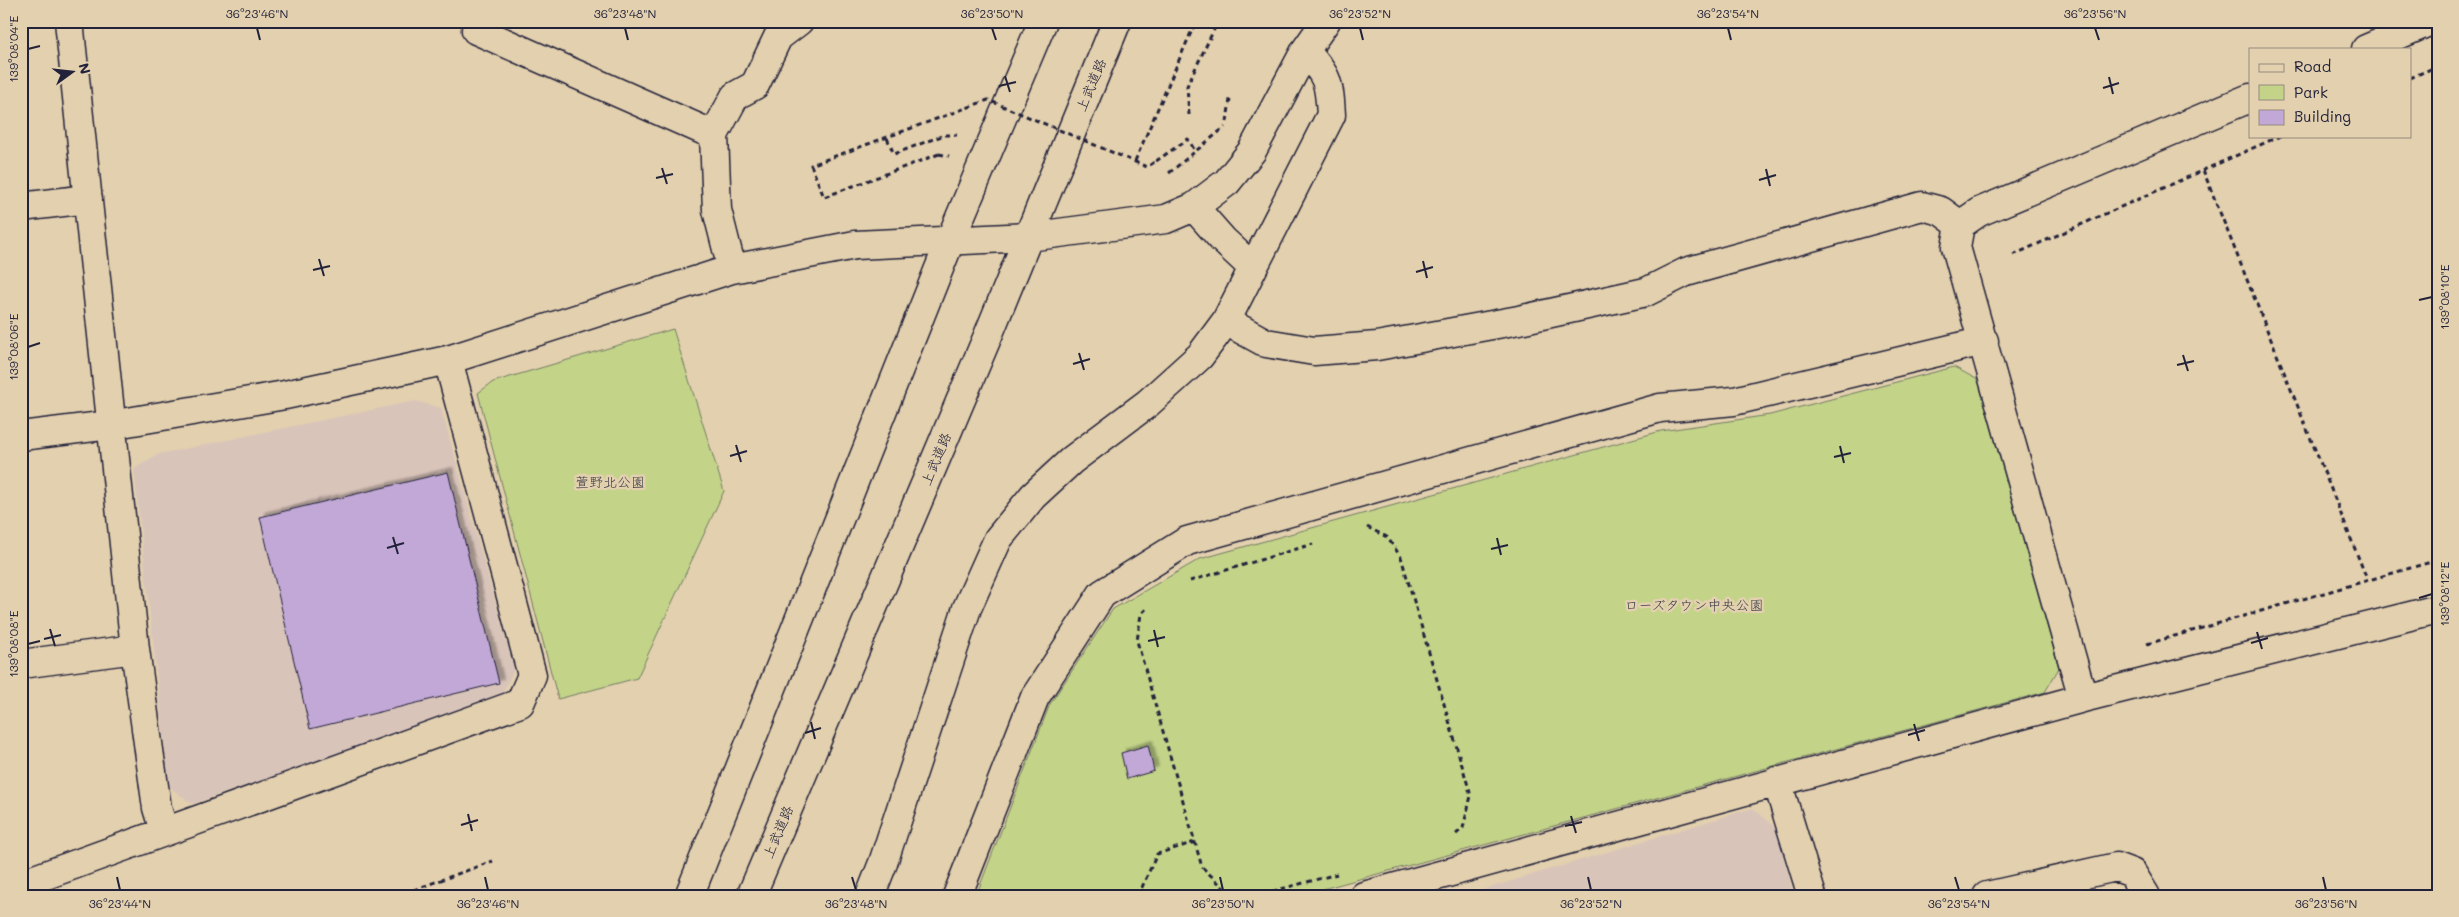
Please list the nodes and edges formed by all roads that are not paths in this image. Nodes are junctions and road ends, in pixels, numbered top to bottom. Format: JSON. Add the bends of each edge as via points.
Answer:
{"nodes":[{"id":1,"x":69,"y":21,"type":"edge"},
{"id":2,"x":799,"y":21,"type":"edge"},
{"id":3,"x":1043,"y":21,"type":"edge"},
{"id":4,"x":1117,"y":21,"type":"edge"},
{"id":5,"x":1326,"y":21,"type":"edge"},
{"id":6,"x":2431,"y":21,"type":"edge"},
{"id":7,"x":476,"y":30,"type":"dead end"},
{"id":8,"x":2368,"y":48,"type":"edge"},
{"id":9,"x":1305,"y":51,"type":"junction"},
{"id":10,"x":2249,"y":98,"type":"edge"},
{"id":11,"x":714,"y":135,"type":"junction"},
{"id":12,"x":88,"y":199,"type":"junction"},
{"id":13,"x":21,"y":207,"type":"edge"},
{"id":14,"x":1194,"y":207,"type":"junction"},
{"id":15,"x":1960,"y":225,"type":"junction"},
{"id":16,"x":1028,"y":237,"type":"junction"},
{"id":17,"x":950,"y":241,"type":"junction"},
{"id":18,"x":1253,"y":268,"type":"junction"},
{"id":19,"x":732,"y":269,"type":"junction"},
{"id":20,"x":1226,"y":321,"type":"junction"},
{"id":21,"x":1984,"y":341,"type":"junction"},
{"id":22,"x":448,"y":360,"type":"junction"},
{"id":23,"x":110,"y":425,"type":"junction"},
{"id":24,"x":21,"y":436,"type":"edge"},
{"id":25,"x":2438,"y":609,"type":"edge"},
{"id":26,"x":136,"y":650,"type":"junction"},
{"id":27,"x":21,"y":664,"type":"edge"},
{"id":28,"x":2083,"y":698,"type":"junction"},
{"id":29,"x":1777,"y":781,"type":"junction"},
{"id":30,"x":164,"y":831,"type":"junction"},
{"id":31,"x":21,"y":884,"type":"edge"},
{"id":32,"x":689,"y":896,"type":"edge"},
{"id":33,"x":751,"y":896,"type":"edge"},
{"id":34,"x":870,"y":896,"type":"edge"},
{"id":35,"x":957,"y":896,"type":"edge"},
{"id":36,"x":1364,"y":896,"type":"edge"},
{"id":37,"x":1812,"y":896,"type":"edge"},
{"id":38,"x":1987,"y":896,"type":"edge"},
{"id":39,"x":2146,"y":896,"type":"edge"}],
"edges":[{"from":1,"to":12,"type":"main road"},
{"from":2,"to":11,"type":"main road","via":[[778,37],[755,85],[734,96]]},
{"from":3,"to":17,"type":"main road"},
{"from":4,"to":16,"type":"main road","name":"上武道路"},
{"from":5,"to":9,"type":"main road"},
{"from":6,"to":8,"type":"main road"},
{"from":7,"to":11,"type":"main road"},
{"from":9,"to":14,"type":"main road","via":[[1252,151],[1227,182]]},
{"from":9,"to":18,"type":"main road","via":[[1321,69],[1329,85],[1331,115]]},
{"from":10,"to":15,"type":"main road","via":[[1979,212]]},
{"from":11,"to":19,"type":"main road","via":[[717,210]]},
{"from":12,"to":13,"type":"main road"},
{"from":12,"to":23,"type":"main road"},
{"from":14,"to":16,"type":"main road","via":[[1166,219],[1142,224]]},
{"from":14,"to":18,"type":"main road"},
{"from":15,"to":20,"type":"main road","via":[[1942,211],[1922,206],[1686,272],[1646,292],[1377,346],[1314,351],[1266,343]]},
{"from":15,"to":21,"type":"main road","via":[[1956,247]]},
{"from":16,"to":17,"type":"main road"},
{"from":16,"to":33,"type":"main road","name":"上武道路"},
{"from":17,"to":19,"type":"main road","via":[[855,245]]},
{"from":17,"to":32,"type":"main road"},
{"from":18,"to":20,"type":"main road"},
{"from":19,"to":22,"type":"main road"},
{"from":20,"to":34,"type":"main road","via":[[1200,356],[1148,403],[1066,466],[1034,496],[998,539],[967,608]]},
{"from":21,"to":28,"type":"main road"},
{"from":21,"to":35,"type":"main road","via":[[1734,401],[1660,408],[1187,541],[1102,594],[1035,697]]},
{"from":22,"to":23,"type":"main road","via":[[284,396]]},
{"from":22,"to":30,"type":"main road","via":[[532,675],[520,703]]},
{"from":23,"to":24,"type":"main road"},
{"from":23,"to":26,"type":"main road"},
{"from":25,"to":28,"type":"main road"},
{"from":26,"to":27,"type":"main road"},
{"from":26,"to":30,"type":"main road","via":[[157,808]]},
{"from":28,"to":29,"type":"main road"},
{"from":29,"to":36,"type":"main road"},
{"from":29,"to":37,"type":"main road"},
{"from":30,"to":31,"type":"main road"},
{"from":38,"to":39,"type":"main road","via":[[2116,867],[2132,873]]}]}
